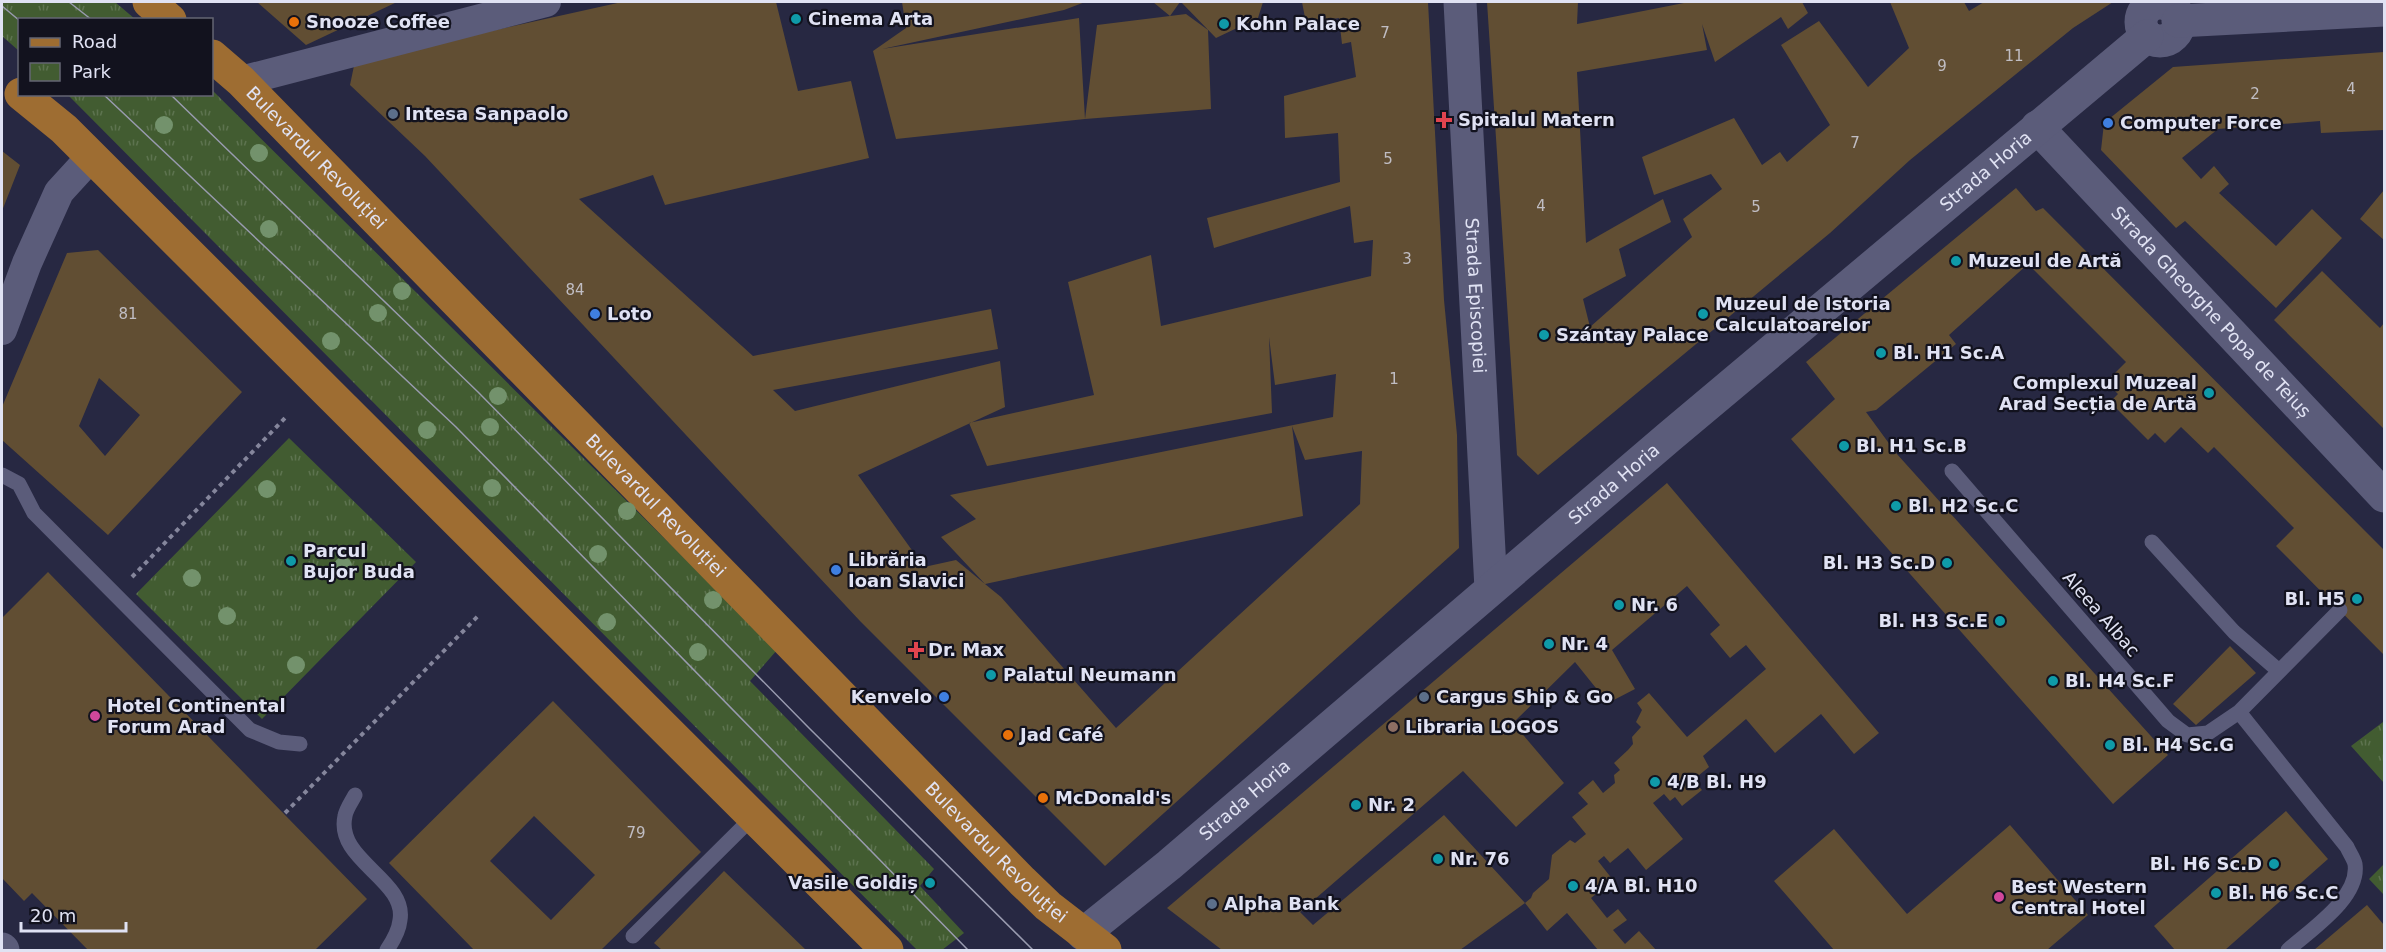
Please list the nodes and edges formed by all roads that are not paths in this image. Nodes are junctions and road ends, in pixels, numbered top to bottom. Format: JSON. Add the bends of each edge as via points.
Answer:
{"nodes":[{"id":1,"x":149,"y":2,"type":"edge"},
{"id":2,"x":546,"y":2,"type":"edge"},
{"id":3,"x":1460,"y":2,"type":"edge"},
{"id":4,"x":2164,"y":9,"type":"edge"},
{"id":5,"x":2385,"y":10,"type":"edge"},
{"id":6,"x":168,"y":18,"type":"edge"},
{"id":7,"x":213,"y":57,"type":"edge"},
{"id":8,"x":2,"y":79,"type":"edge"},
{"id":9,"x":241,"y":81,"type":"junction"},
{"id":10,"x":18,"y":92,"type":"edge"},
{"id":11,"x":23,"y":96,"type":"edge"},
{"id":12,"x":2037,"y":127,"type":"junction"},
{"id":13,"x":91,"y":157,"type":"junction"},
{"id":14,"x":2,"y":330,"type":"edge"},
{"id":15,"x":1952,"y":471,"type":"dead end"},
{"id":16,"x":2,"y":475,"type":"edge"},
{"id":17,"x":2385,"y":496,"type":"edge"},
{"id":18,"x":2152,"y":542,"type":"dead end"},
{"id":19,"x":1491,"y":590,"type":"junction"},
{"id":20,"x":2340,"y":610,"type":"dead end"},
{"id":21,"x":2279,"y":671,"type":"junction"},
{"id":22,"x":2239,"y":712,"type":"junction"},
{"id":23,"x":300,"y":744,"type":"dead end"},
{"id":24,"x":355,"y":795,"type":"dead end"},
{"id":25,"x":753,"y":817,"type":"junction"},
{"id":26,"x":633,"y":936,"type":"dead end"},
{"id":27,"x":1085,"y":945,"type":"edge"},
{"id":28,"x":387,"y":951,"type":"edge"},
{"id":29,"x":888,"y":951,"type":"edge"},
{"id":30,"x":2288,"y":951,"type":"edge"}],
"edges":[{"from":1,"to":6,"type":"main road"},
{"from":2,"to":9,"type":"street"},
{"from":3,"to":19,"type":"street","name":"Strada Episcopiei"},
{"from":4,"to":5,"type":"street"},
{"from":4,"to":12,"type":"street","name":"Strada Horia","via":[[2175,32],[2168,39],[2147,36]]},
{"from":7,"to":9,"type":"main road","name":"Bulevardul Revoluției"},
{"from":8,"to":10,"type":"main road"},
{"from":9,"to":27,"type":"main road","name":"Bulevardul Revoluției"},
{"from":11,"to":13,"type":"main road"},
{"from":12,"to":17,"type":"street","name":"Strada Gheorghe Popa de Teiuș"},
{"from":12,"to":19,"type":"street","name":"Strada Horia"},
{"from":13,"to":14,"type":"street","via":[[59,192]]},
{"from":13,"to":25,"type":"main road"},
{"from":15,"to":22,"type":"lane","name":"Aleea Albac","via":[[2168,721],[2187,735],[2208,733]]},
{"from":16,"to":23,"type":"lane","via":[[19,484],[34,513],[250,730],[279,742]]},
{"from":18,"to":21,"type":"lane","via":[[2234,632]]},
{"from":19,"to":27,"type":"street","name":"Strada Horia","via":[[1169,865]]},
{"from":20,"to":21,"type":"lane","name":"Aleea Albac"},
{"from":21,"to":22,"type":"lane","name":"Aleea Albac"},
{"from":22,"to":30,"type":"lane","via":[[2347,847],[2355,863],[2354,882],[2345,899]]},
{"from":24,"to":28,"type":"lane","via":[[344,817],[347,839],[358,857],[385,884],[398,904],[401,918]]},
{"from":25,"to":26,"type":"lane"},
{"from":25,"to":29,"type":"main road"}]}
